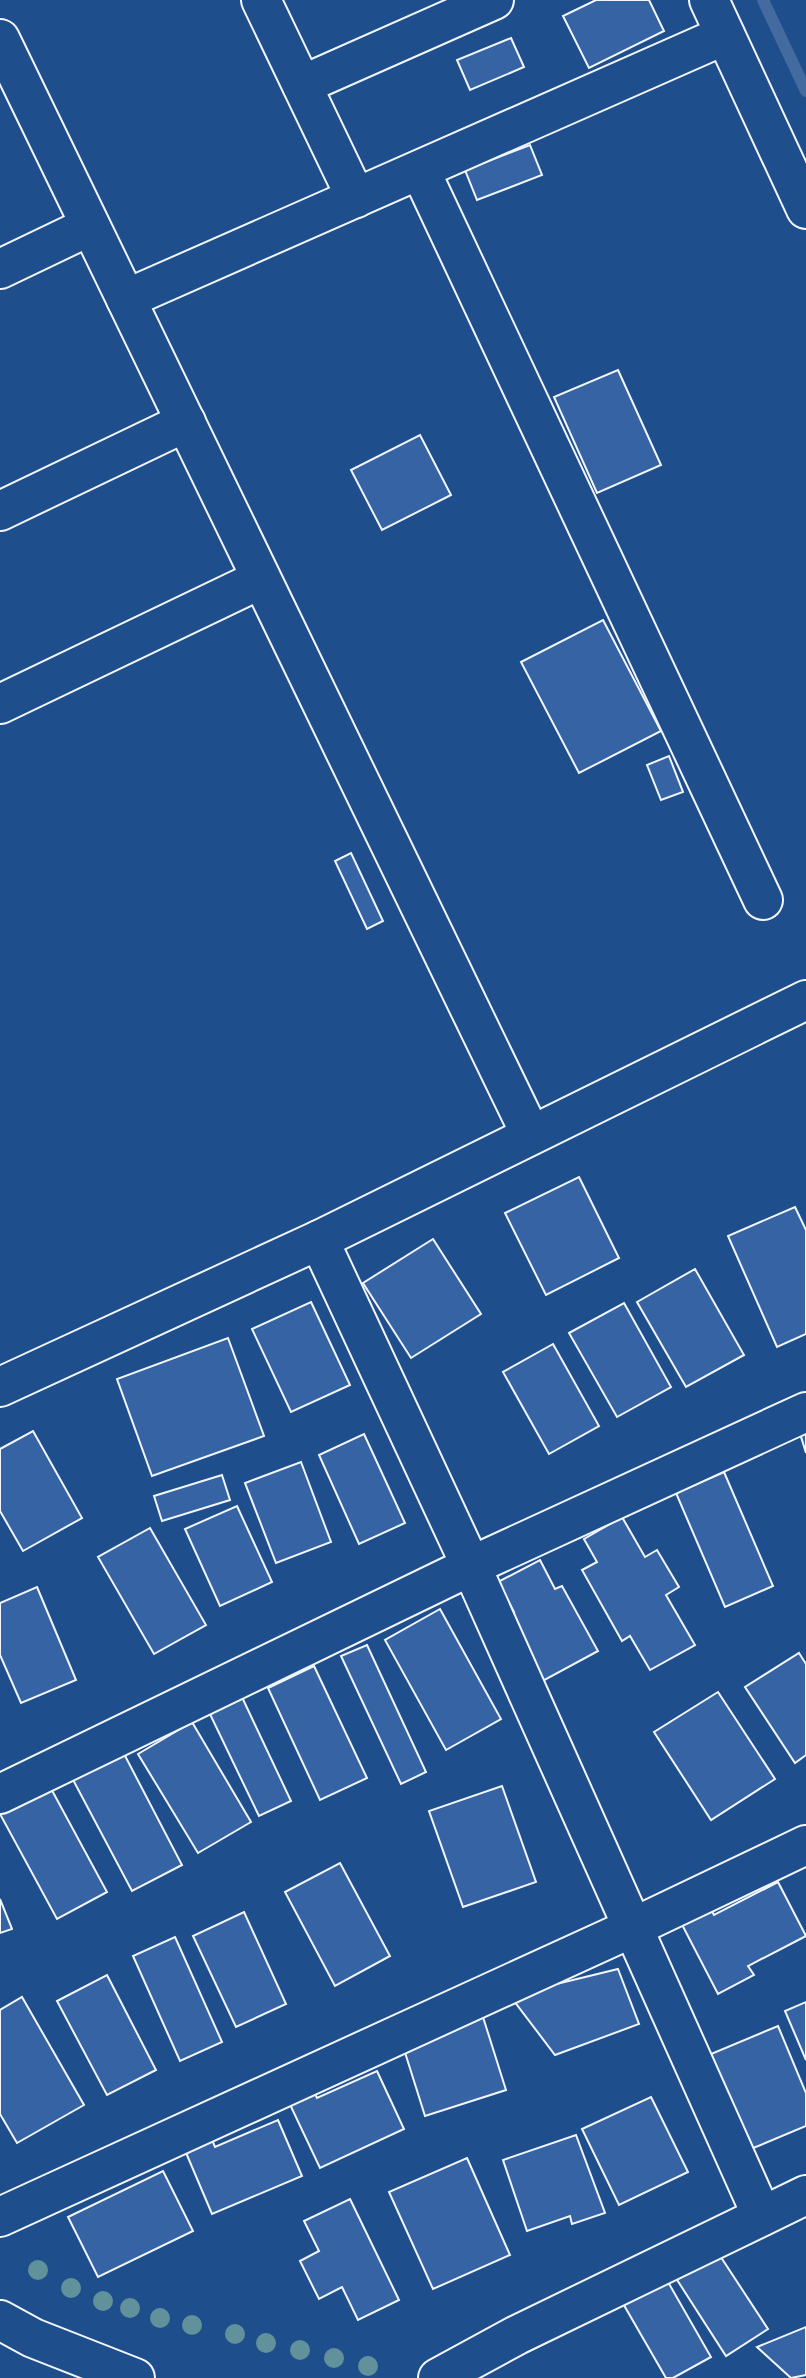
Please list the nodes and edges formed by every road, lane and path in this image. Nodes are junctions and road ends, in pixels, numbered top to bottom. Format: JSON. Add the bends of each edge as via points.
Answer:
{"nodes":[{"id":1,"x":261,"y":0,"type":"edge"},
{"id":2,"x":494,"y":0,"type":"edge"},
{"id":3,"x":709,"y":0,"type":"edge"},
{"id":4,"x":725,"y":35,"type":"junction"},
{"id":5,"x":0,"y":39,"type":"edge"},
{"id":6,"x":302,"y":85,"type":"junction"},
{"id":7,"x":420,"y":170,"type":"junction"},
{"id":8,"x":356,"y":198,"type":"junction"},
{"id":9,"x":806,"y":209,"type":"edge"},
{"id":10,"x":90,"y":226,"type":"junction"},
{"id":11,"x":0,"y":269,"type":"edge"},
{"id":12,"x":126,"y":299,"type":"junction"},
{"id":13,"x":186,"y":422,"type":"junction"},
{"id":14,"x":0,"y":511,"type":"edge"},
{"id":15,"x":261,"y":579,"type":"junction"},
{"id":16,"x":0,"y":704,"type":"edge"},
{"id":17,"x":763,"y":900,"type":"dead end"},
{"id":18,"x":806,"y":1000,"type":"edge"},
{"id":19,"x":531,"y":1135,"type":"junction"},
{"id":20,"x":319,"y":1240,"type":"junction"},
{"id":21,"x":0,"y":1387,"type":"edge"},
{"id":22,"x":806,"y":1412,"type":"edge"},
{"id":23,"x":471,"y":1566,"type":"junction"},
{"id":24,"x":0,"y":1794,"type":"edge"},
{"id":25,"x":806,"y":1845,"type":"edge"},
{"id":26,"x":634,"y":1927,"type":"junction"},
{"id":27,"x":806,"y":2194,"type":"edge"},
{"id":28,"x":762,"y":2216,"type":"junction"},
{"id":29,"x":0,"y":2217,"type":"edge"},
{"id":30,"x":0,"y":2320,"type":"edge"},
{"id":31,"x":135,"y":2378,"type":"edge"},
{"id":32,"x":438,"y":2378,"type":"edge"}],
"edges":[{"from":1,"to":6,"type":"street"},
{"from":2,"to":6,"type":"street"},
{"from":3,"to":4,"type":"street"},
{"from":4,"to":7,"type":"street"},
{"from":4,"to":9,"type":"street"},
{"from":5,"to":10,"type":"street"},
{"from":6,"to":8,"type":"street"},
{"from":7,"to":8,"type":"street"},
{"from":7,"to":17,"type":"street"},
{"from":8,"to":12,"type":"street"},
{"from":10,"to":11,"type":"street"},
{"from":10,"to":12,"type":"street"},
{"from":12,"to":13,"type":"street"},
{"from":13,"to":14,"type":"street"},
{"from":13,"to":15,"type":"street"},
{"from":15,"to":16,"type":"street"},
{"from":15,"to":19,"type":"street"},
{"from":18,"to":19,"type":"street"},
{"from":19,"to":20,"type":"street"},
{"from":20,"to":21,"type":"street"},
{"from":20,"to":23,"type":"street"},
{"from":22,"to":23,"type":"street"},
{"from":23,"to":24,"type":"street"},
{"from":23,"to":26,"type":"street"},
{"from":25,"to":26,"type":"street"},
{"from":26,"to":28,"type":"street"},
{"from":26,"to":29,"type":"street"},
{"from":27,"to":28,"type":"street"},
{"from":28,"to":32,"type":"street"},
{"from":30,"to":31,"type":"street","via":[[33,2338]]}]}
